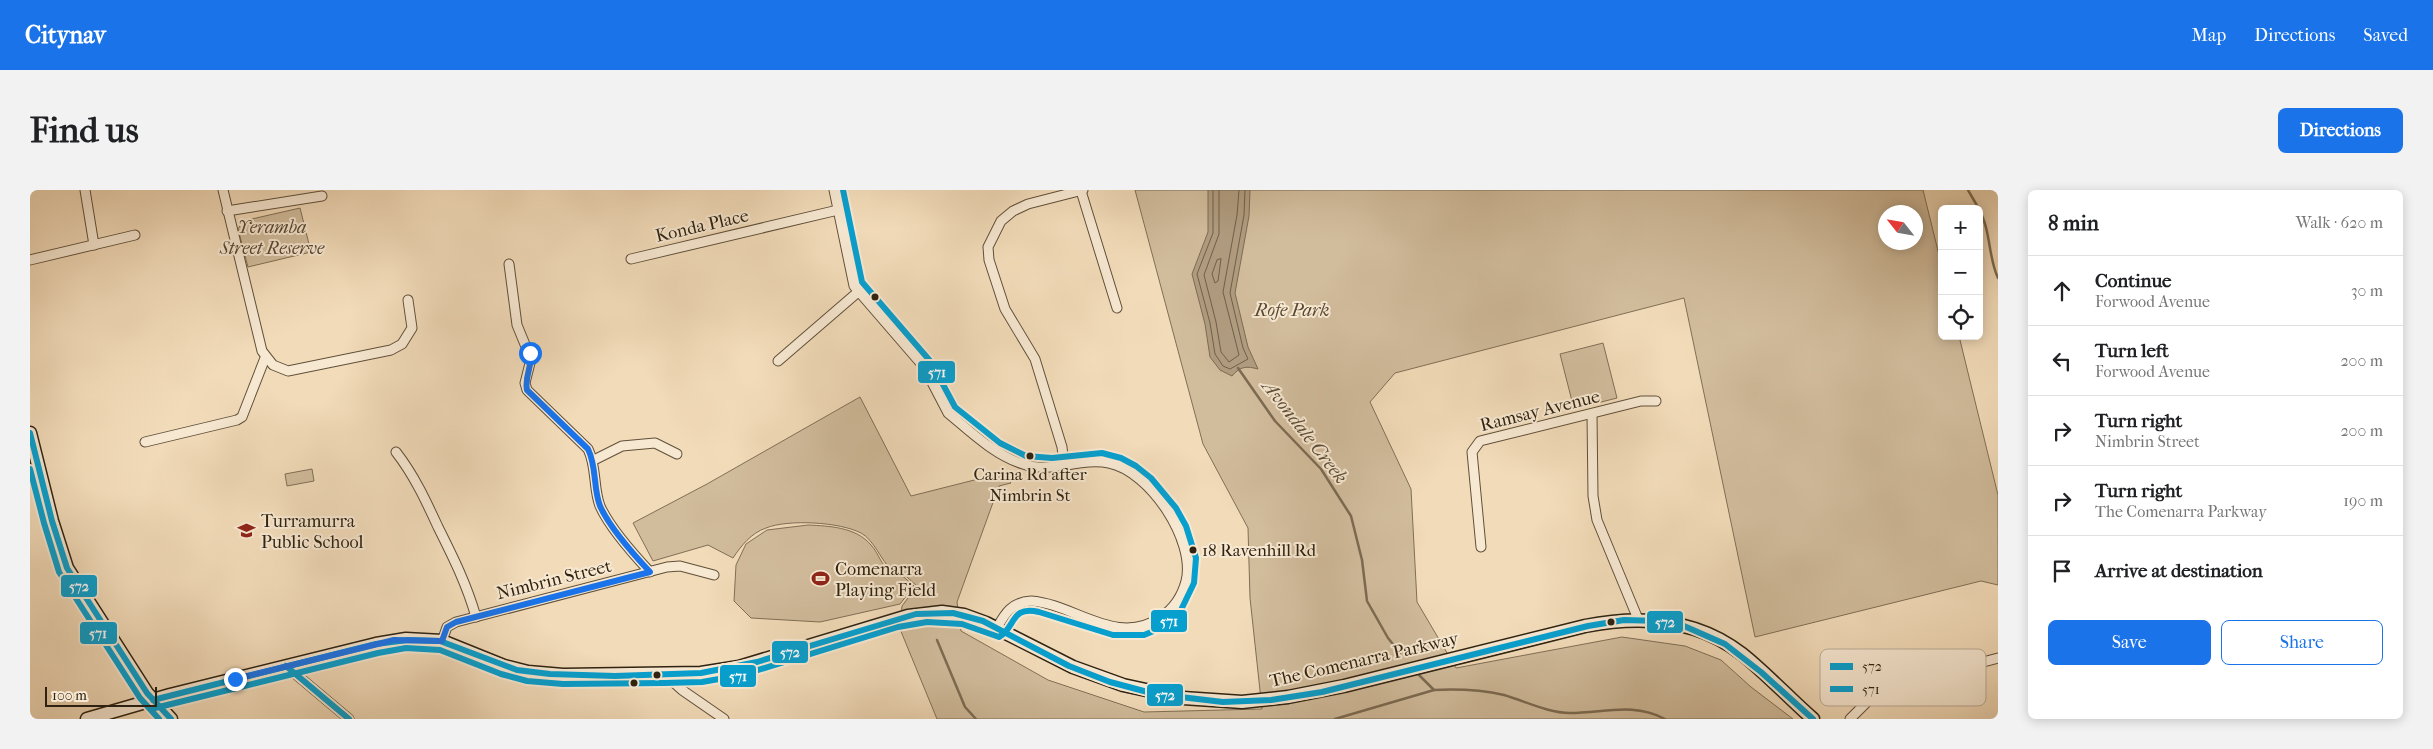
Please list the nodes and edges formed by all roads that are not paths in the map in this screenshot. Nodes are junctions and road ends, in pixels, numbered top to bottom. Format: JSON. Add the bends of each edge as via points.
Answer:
{"nodes":[{"id":1,"x":85,"y":190,"type":"edge"},
{"id":2,"x":222,"y":190,"type":"edge"},
{"id":3,"x":834,"y":190,"type":"edge"},
{"id":4,"x":1082,"y":190,"type":"edge"},
{"id":5,"x":322,"y":196,"type":"dead end"},
{"id":6,"x":838,"y":210,"type":"junction"},
{"id":7,"x":228,"y":211,"type":"junction"},
{"id":8,"x":134,"y":235,"type":"dead end"},
{"id":9,"x":94,"y":245,"type":"junction"},
{"id":10,"x":30,"y":260,"type":"edge"},
{"id":11,"x":631,"y":260,"type":"dead end"},
{"id":12,"x":509,"y":264,"type":"dead end"},
{"id":13,"x":858,"y":292,"type":"junction"},
{"id":14,"x":408,"y":300,"type":"dead end"},
{"id":15,"x":1117,"y":308,"type":"dead end"},
{"id":16,"x":265,"y":358,"type":"junction"},
{"id":17,"x":778,"y":361,"type":"dead end"},
{"id":18,"x":1656,"y":401,"type":"dead end"},
{"id":19,"x":1592,"y":414,"type":"junction"},
{"id":20,"x":30,"y":433,"type":"edge"},
{"id":21,"x":145,"y":442,"type":"dead end"},
{"id":22,"x":396,"y":452,"type":"dead end"},
{"id":23,"x":677,"y":454,"type":"dead end"},
{"id":24,"x":594,"y":460,"type":"junction"},
{"id":25,"x":1064,"y":465,"type":"junction"},
{"id":26,"x":1481,"y":547,"type":"dead end"},
{"id":27,"x":650,"y":572,"type":"junction"},
{"id":28,"x":714,"y":575,"type":"dead end"},
{"id":29,"x":476,"y":617,"type":"junction"},
{"id":30,"x":1638,"y":619,"type":"junction"},
{"id":31,"x":997,"y":628,"type":"junction"},
{"id":32,"x":442,"y":641,"type":"junction"},
{"id":33,"x":286,"y":666,"type":"junction"},
{"id":34,"x":664,"y":674,"type":"junction"},
{"id":35,"x":153,"y":700,"type":"junction"},
{"id":36,"x":1863,"y":706,"type":"edge"},
{"id":37,"x":87,"y":719,"type":"edge"},
{"id":38,"x":171,"y":719,"type":"edge"},
{"id":39,"x":348,"y":719,"type":"edge"},
{"id":40,"x":724,"y":719,"type":"edge"},
{"id":41,"x":1813,"y":719,"type":"edge"},
{"id":42,"x":1850,"y":719,"type":"edge"}],
"edges":[{"from":1,"to":9,"type":"street"},
{"from":2,"to":7,"type":"street"},
{"from":3,"to":6,"type":"street"},
{"from":4,"to":15,"type":"street"},
{"from":4,"to":25,"type":"street","via":[[1013,211],[1001,222],[988,247],[1005,309],[1034,359],[1062,447]]},
{"from":5,"to":7,"type":"street"},
{"from":6,"to":11,"type":"street","name":"Konda Place"},
{"from":6,"to":13,"type":"street","via":[[851,278]]},
{"from":7,"to":16,"type":"street"},
{"from":8,"to":9,"type":"street"},
{"from":9,"to":10,"type":"street"},
{"from":12,"to":24,"type":"street","via":[[517,325],[531,359],[525,383],[527,390],[574,434]]},
{"from":13,"to":17,"type":"street"},
{"from":13,"to":25,"type":"street","via":[[928,374],[948,413],[1013,461],[1037,467]]},
{"from":14,"to":16,"type":"street","via":[[412,328],[402,344],[391,350],[288,371]]},
{"from":16,"to":21,"type":"street","via":[[242,417]]},
{"from":18,"to":19,"type":"street","name":"Ramsay Avenue"},
{"from":19,"to":26,"type":"street","name":"Ramsay Avenue","via":[[1480,441],[1474,446]]},
{"from":19,"to":30,"type":"street","via":[[1593,496],[1597,520]]},
{"from":20,"to":35,"type":"main road","via":[[66,568]]},
{"from":22,"to":29,"type":"street","via":[[411,471],[467,587]]},
{"from":23,"to":24,"type":"street","via":[[655,443],[622,446]]},
{"from":24,"to":27,"type":"street","via":[[600,506]]},
{"from":25,"to":31,"type":"street","via":[[1109,463],[1129,472],[1150,490],[1171,518],[1186,554],[1188,568],[1182,594],[1166,614],[1143,626],[1116,628],[1031,601],[1011,608]]},
{"from":27,"to":28,"type":"street","name":"Nimbrin Street","via":[[680,566]]},
{"from":27,"to":29,"type":"street","name":"Nimbrin Street"},
{"from":29,"to":32,"type":"street","name":"Nimbrin Street","via":[[451,624]]},
{"from":30,"to":31,"type":"main road","name":"The Comenarra Parkway","via":[[1585,626],[1344,686],[1242,702],[1183,698],[1123,685],[1073,667]]},
{"from":30,"to":41,"type":"main road","name":"The Comenarra Parkway","via":[[1683,625],[1721,640],[1754,664]]},
{"from":31,"to":34,"type":"main road","name":"The Comenarra Parkway","via":[[955,613],[917,614],[738,667]]},
{"from":32,"to":33,"type":"main road","name":"The Comenarra Parkway","via":[[394,640]]},
{"from":32,"to":34,"type":"main road","name":"The Comenarra Parkway","via":[[528,672]]},
{"from":33,"to":35,"type":"main road","name":"The Comenarra Parkway"},
{"from":33,"to":39,"type":"street"},
{"from":34,"to":40,"type":"street"},
{"from":35,"to":37,"type":"main road","name":"The Comenarra Parkway"},
{"from":35,"to":38,"type":"main road"},
{"from":36,"to":42,"type":"street"}]}
